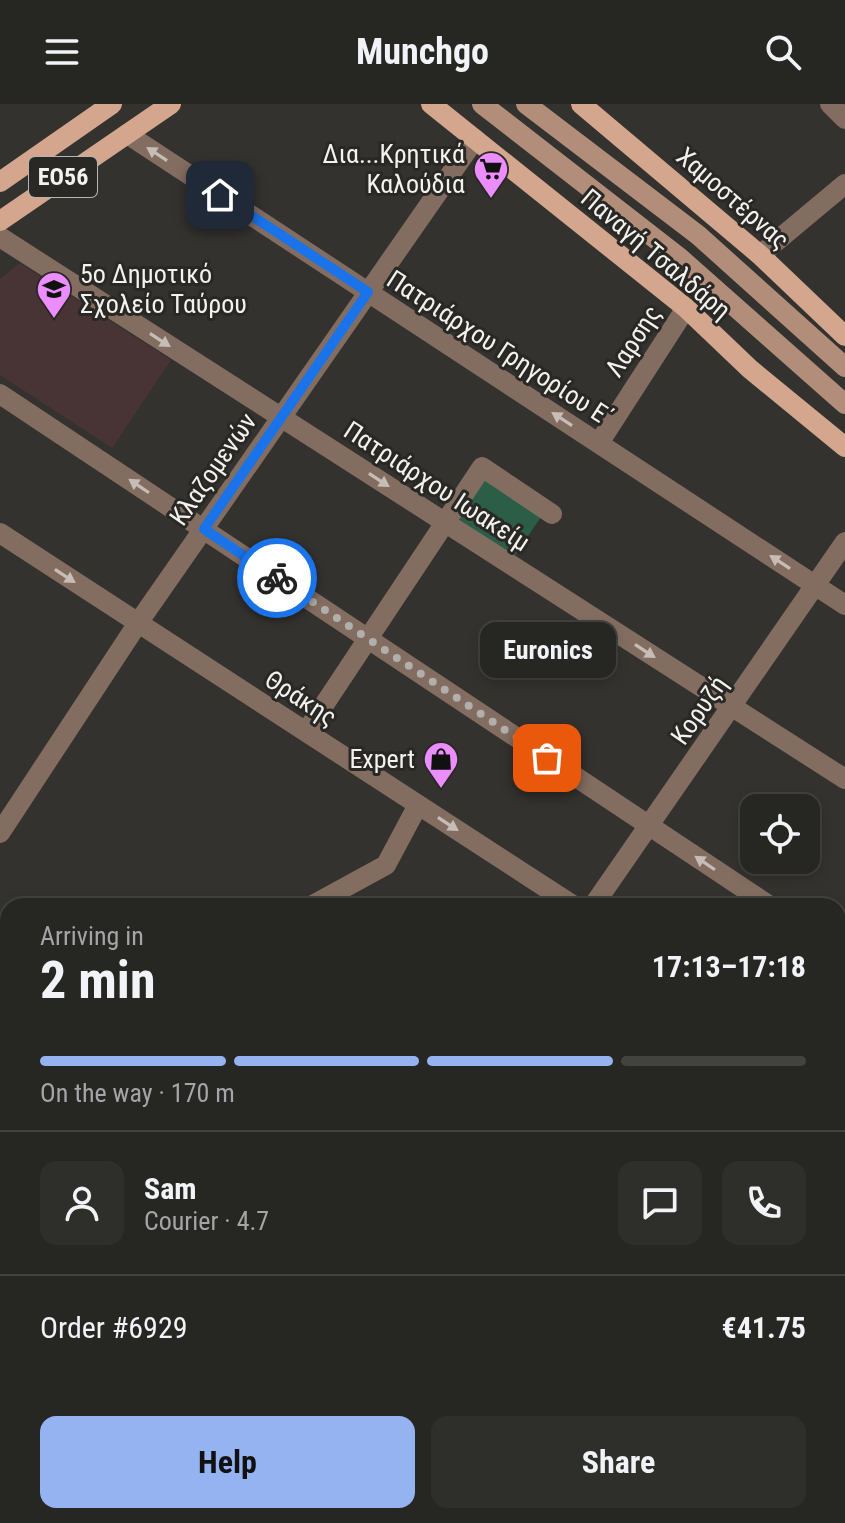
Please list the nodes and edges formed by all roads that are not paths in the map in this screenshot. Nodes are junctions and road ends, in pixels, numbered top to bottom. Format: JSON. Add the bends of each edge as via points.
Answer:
{"nodes":[{"id":1,"x":112,"y":104,"type":"edge"},
{"id":2,"x":171,"y":104,"type":"edge"},
{"id":3,"x":431,"y":104,"type":"edge"},
{"id":4,"x":482,"y":104,"type":"edge"},
{"id":5,"x":526,"y":104,"type":"edge"},
{"id":6,"x":581,"y":104,"type":"edge"},
{"id":7,"x":830,"y":104,"type":"edge"},
{"id":8,"x":845,"y":119,"type":"edge"},
{"id":9,"x":127,"y":134,"type":"junction"},
{"id":10,"x":475,"y":139,"type":"junction"},
{"id":11,"x":0,"y":182,"type":"edge"},
{"id":12,"x":845,"y":184,"type":"edge"},
{"id":13,"x":0,"y":221,"type":"edge"},
{"id":14,"x":0,"y":237,"type":"edge"},
{"id":15,"x":760,"y":255,"type":"junction"},
{"id":16,"x":368,"y":292,"type":"junction"},
{"id":17,"x":686,"y":308,"type":"junction"},
{"id":18,"x":845,"y":336,"type":"edge"},
{"id":19,"x":845,"y":367,"type":"edge"},
{"id":20,"x":0,"y":394,"type":"edge"},
{"id":21,"x":845,"y":404,"type":"edge"},
{"id":22,"x":281,"y":418,"type":"junction"},
{"id":23,"x":599,"y":443,"type":"junction"},
{"id":24,"x":845,"y":447,"type":"edge"},
{"id":25,"x":552,"y":514,"type":"dead end"},
{"id":26,"x":445,"y":522,"type":"junction"},
{"id":27,"x":204,"y":529,"type":"junction"},
{"id":28,"x":0,"y":533,"type":"edge"},
{"id":29,"x":845,"y":542,"type":"edge"},
{"id":30,"x":815,"y":585,"type":"junction"},
{"id":31,"x":845,"y":605,"type":"edge"},
{"id":32,"x":138,"y":623,"type":"junction"},
{"id":33,"x":367,"y":638,"type":"junction"},
{"id":34,"x":734,"y":707,"type":"junction"},
{"id":35,"x":306,"y":732,"type":"junction"},
{"id":36,"x":845,"y":779,"type":"edge"},
{"id":37,"x":418,"y":805,"type":"junction"},
{"id":38,"x":650,"y":826,"type":"junction"},
{"id":39,"x":0,"y":833,"type":"edge"},
{"id":40,"x":326,"y":898,"type":"edge"},
{"id":41,"x":562,"y":898,"type":"edge"},
{"id":42,"x":599,"y":898,"type":"edge"},
{"id":43,"x":758,"y":898,"type":"edge"}],
"edges":[{"from":1,"to":11,"type":"main road","number":"ΕΟ56"},
{"from":2,"to":9,"type":"main road","number":"ΕΟ56"},
{"from":3,"to":10,"type":"main road","name":"Παναγή Τσαλδάρη"},
{"from":4,"to":21,"type":"main road","via":[[680,258]]},
{"from":5,"to":19,"type":"main road","via":[[698,235]]},
{"from":6,"to":15,"type":"main road","name":"Χαμοστέρνας"},
{"from":7,"to":8,"type":"street"},
{"from":9,"to":13,"type":"main road","number":"ΕΟ56"},
{"from":16,"to":9,"type":"street","name":"Πατριάρχου Γρηγορίου Ε΄","one_way":true},
{"from":10,"to":16,"type":"street","name":"Κλαζομενών"},
{"from":10,"to":17,"type":"main road","name":"Παναγή Τσαλδάρη"},
{"from":12,"to":15,"type":"street"},
{"from":14,"to":22,"type":"street","name":"Πατριάρχου Ιωακείμ","one_way":true},
{"from":15,"to":18,"type":"main road","name":"Χαμοστέρνας"},
{"from":16,"to":22,"type":"street","name":"Κλαζομενών"},
{"from":23,"to":16,"type":"street","name":"Πατριάρχου Γρηγορίου Ε΄","one_way":true},
{"from":17,"to":23,"type":"street","name":"Λαρσης"},
{"from":17,"to":24,"type":"main road","name":"Παναγή Τσαλδάρη"},
{"from":27,"to":20,"type":"street","one_way":true},
{"from":22,"to":26,"type":"street","name":"Πατριάρχου Ιωακείμ","one_way":true},
{"from":22,"to":27,"type":"street","name":"Κλαζομενών"},
{"from":30,"to":23,"type":"street","name":"Πατριάρχου Γρηγορίου Ε΄","one_way":true},
{"from":25,"to":26,"type":"street","via":[[482,467]]},
{"from":26,"to":33,"type":"street"},
{"from":26,"to":34,"type":"street","name":"Πατριάρχου Ιωακείμ","one_way":true},
{"from":27,"to":32,"type":"street","name":"Κλαζομενών"},
{"from":27,"to":33,"type":"street"},
{"from":28,"to":32,"type":"street","name":"Θράκης","one_way":true},
{"from":29,"to":30,"type":"street","name":"Κορυζή"},
{"from":30,"to":31,"type":"street","name":"Πατριάρχου Γρηγορίου Ε΄"},
{"from":30,"to":34,"type":"street","name":"Κορυζή"},
{"from":32,"to":35,"type":"street","name":"Θράκης"},
{"from":32,"to":39,"type":"street","name":"Κλαζομενών"},
{"from":33,"to":35,"type":"street"},
{"from":33,"to":38,"type":"street"},
{"from":34,"to":36,"type":"street","name":"Πατριάρχου Ιωακείμ"},
{"from":34,"to":38,"type":"street","name":"Κορυζή"},
{"from":35,"to":37,"type":"street","name":"Θράκης"},
{"from":37,"to":40,"type":"street","via":[[386,865]]},
{"from":37,"to":41,"type":"street","name":"Θράκης","one_way":true},
{"from":38,"to":42,"type":"street","name":"Κορυζή"},
{"from":43,"to":38,"type":"street","one_way":true}]}
